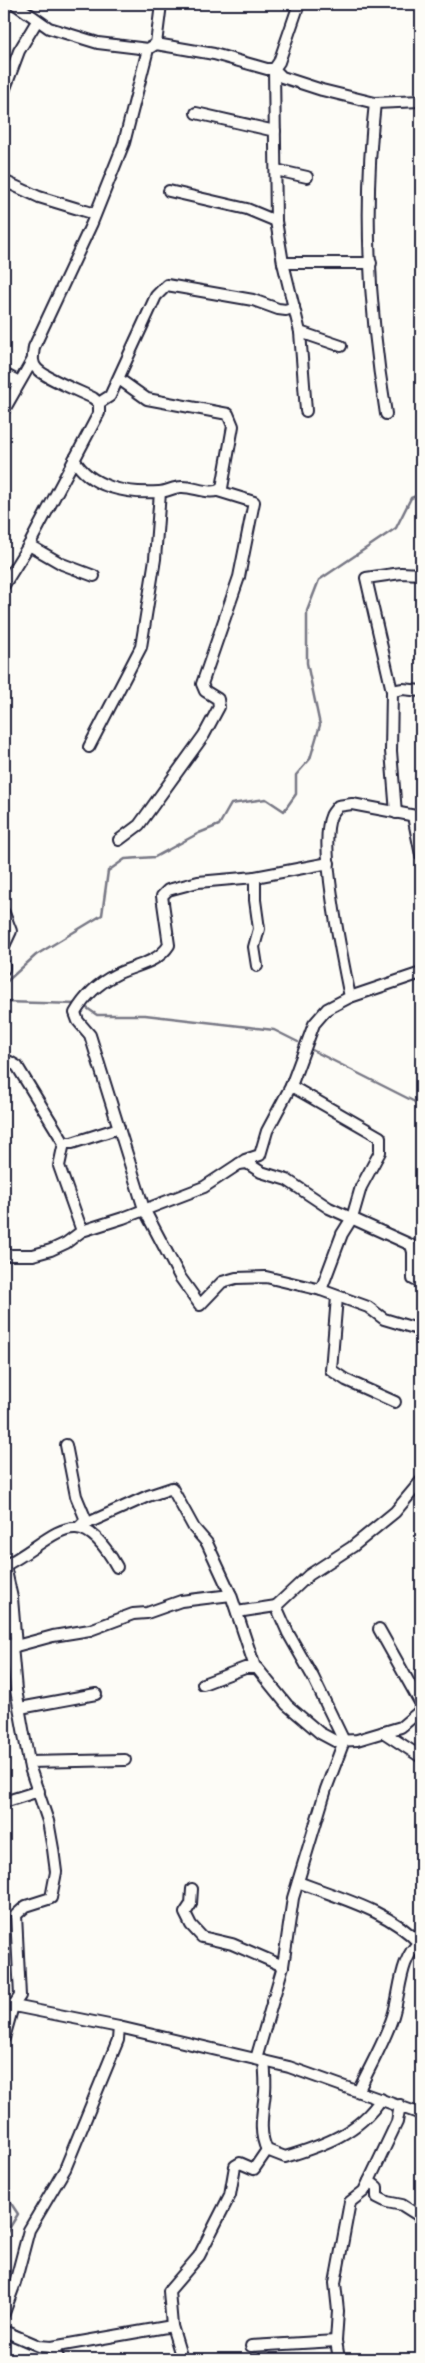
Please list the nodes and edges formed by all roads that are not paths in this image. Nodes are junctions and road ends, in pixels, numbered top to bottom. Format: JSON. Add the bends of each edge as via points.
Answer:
{"nodes":[{"id":1,"x":15,"y":4,"type":"edge"},
{"id":2,"x":161,"y":4,"type":"edge"},
{"id":3,"x":299,"y":4,"type":"edge"},
{"id":4,"x":36,"y":21,"type":"junction"},
{"id":5,"x":152,"y":47,"type":"junction"},
{"id":6,"x":274,"y":69,"type":"junction"},
{"id":7,"x":5,"y":85,"type":"edge"},
{"id":8,"x":421,"y":101,"type":"edge"},
{"id":9,"x":375,"y":103,"type":"junction"},
{"id":10,"x":196,"y":113,"type":"dead end"},
{"id":11,"x":275,"y":131,"type":"junction"},
{"id":12,"x":276,"y":170,"type":"junction"},
{"id":13,"x":307,"y":177,"type":"dead end"},
{"id":14,"x":4,"y":181,"type":"edge"},
{"id":15,"x":169,"y":190,"type":"dead end"},
{"id":16,"x":95,"y":214,"type":"junction"},
{"id":17,"x":276,"y":221,"type":"junction"},
{"id":18,"x":283,"y":263,"type":"junction"},
{"id":19,"x":371,"y":263,"type":"junction"},
{"id":20,"x":294,"y":307,"type":"junction"},
{"id":21,"x":300,"y":332,"type":"junction"},
{"id":22,"x":341,"y":346,"type":"dead end"},
{"id":23,"x":32,"y":361,"type":"junction"},
{"id":24,"x":4,"y":374,"type":"edge"},
{"id":25,"x":119,"y":379,"type":"junction"},
{"id":26,"x":19,"y":382,"type":"junction"},
{"id":27,"x":100,"y":403,"type":"junction"},
{"id":28,"x":4,"y":410,"type":"edge"},
{"id":29,"x":306,"y":411,"type":"dead end"},
{"id":30,"x":386,"y":414,"type":"dead end"},
{"id":31,"x":74,"y":459,"type":"junction"},
{"id":32,"x":218,"y":491,"type":"junction"},
{"id":33,"x":160,"y":492,"type":"junction"},
{"id":34,"x":29,"y":545,"type":"junction"},
{"id":35,"x":421,"y":574,"type":"edge"},
{"id":36,"x":94,"y":576,"type":"dead end"},
{"id":37,"x":4,"y":585,"type":"edge"},
{"id":38,"x":421,"y":690,"type":"edge"},
{"id":39,"x":392,"y":691,"type":"junction"},
{"id":40,"x":89,"y":747,"type":"dead end"},
{"id":41,"x":396,"y":813,"type":"junction"},
{"id":42,"x":417,"y":816,"type":"edge"},
{"id":43,"x":119,"y":840,"type":"dead end"},
{"id":44,"x":421,"y":855,"type":"edge"},
{"id":45,"x":329,"y":863,"type":"junction"},
{"id":46,"x":256,"y":877,"type":"junction"},
{"id":47,"x":4,"y":912,"type":"edge"},
{"id":48,"x":4,"y":946,"type":"edge"},
{"id":49,"x":4,"y":965,"type":"edge"},
{"id":50,"x":257,"y":966,"type":"dead end"},
{"id":51,"x":4,"y":969,"type":"edge"},
{"id":52,"x":421,"y":973,"type":"edge"},
{"id":53,"x":350,"y":997,"type":"junction"},
{"id":54,"x":4,"y":1061,"type":"edge"},
{"id":55,"x":291,"y":1086,"type":"junction"},
{"id":56,"x":119,"y":1128,"type":"junction"},
{"id":57,"x":64,"y":1143,"type":"junction"},
{"id":58,"x":238,"y":1164,"type":"junction"},
{"id":59,"x":144,"y":1209,"type":"junction"},
{"id":60,"x":352,"y":1218,"type":"junction"},
{"id":61,"x":82,"y":1230,"type":"junction"},
{"id":62,"x":4,"y":1254,"type":"edge"},
{"id":63,"x":421,"y":1283,"type":"edge"},
{"id":64,"x":321,"y":1290,"type":"junction"},
{"id":65,"x":337,"y":1297,"type":"junction"},
{"id":66,"x":421,"y":1330,"type":"edge"},
{"id":67,"x":395,"y":1402,"type":"dead end"},
{"id":68,"x":66,"y":1445,"type":"dead end"},
{"id":69,"x":421,"y":1481,"type":"edge"},
{"id":70,"x":79,"y":1527,"type":"junction"},
{"id":71,"x":4,"y":1566,"type":"edge"},
{"id":72,"x":117,"y":1568,"type":"dead end"},
{"id":73,"x":231,"y":1595,"type":"junction"},
{"id":74,"x":276,"y":1606,"type":"junction"},
{"id":75,"x":238,"y":1612,"type":"junction"},
{"id":76,"x":379,"y":1629,"type":"dead end"},
{"id":77,"x":11,"y":1645,"type":"edge"},
{"id":78,"x":8,"y":1667,"type":"edge"},
{"id":79,"x":254,"y":1667,"type":"junction"},
{"id":80,"x":203,"y":1684,"type":"dead end"},
{"id":81,"x":96,"y":1694,"type":"dead end"},
{"id":82,"x":421,"y":1704,"type":"edge"},
{"id":83,"x":20,"y":1708,"type":"junction"},
{"id":84,"x":421,"y":1710,"type":"edge"},
{"id":85,"x":383,"y":1732,"type":"junction"},
{"id":86,"x":344,"y":1741,"type":"junction"},
{"id":87,"x":421,"y":1757,"type":"edge"},
{"id":88,"x":125,"y":1760,"type":"dead end"},
{"id":89,"x":29,"y":1762,"type":"junction"},
{"id":90,"x":39,"y":1790,"type":"junction"},
{"id":91,"x":4,"y":1802,"type":"edge"},
{"id":92,"x":298,"y":1882,"type":"junction"},
{"id":93,"x":192,"y":1889,"type":"dead end"},
{"id":94,"x":420,"y":1942,"type":"edge"},
{"id":95,"x":283,"y":1966,"type":"junction"},
{"id":96,"x":9,"y":2005,"type":"edge"},
{"id":97,"x":119,"y":2027,"type":"junction"},
{"id":98,"x":4,"y":2038,"type":"edge"},
{"id":99,"x":260,"y":2060,"type":"junction"},
{"id":100,"x":359,"y":2090,"type":"junction"},
{"id":101,"x":381,"y":2099,"type":"junction"},
{"id":102,"x":400,"y":2105,"type":"junction"},
{"id":103,"x":421,"y":2114,"type":"edge"},
{"id":104,"x":267,"y":2150,"type":"junction"},
{"id":105,"x":369,"y":2180,"type":"junction"},
{"id":106,"x":421,"y":2217,"type":"edge"},
{"id":107,"x":4,"y":2313,"type":"edge"},
{"id":108,"x":172,"y":2326,"type":"junction"},
{"id":109,"x":4,"y":2331,"type":"edge"},
{"id":110,"x":336,"y":2341,"type":"junction"},
{"id":111,"x":251,"y":2346,"type":"dead end"},
{"id":112,"x":52,"y":2347,"type":"junction"},
{"id":113,"x":59,"y":2359,"type":"edge"},
{"id":114,"x":182,"y":2359,"type":"edge"},
{"id":115,"x":339,"y":2359,"type":"edge"}],
"edges":[{"from":1,"to":4,"type":"street"},
{"from":2,"to":5,"type":"street"},
{"from":3,"to":6,"type":"street"},
{"from":4,"to":5,"type":"street","via":[[48,28],[98,43]]},
{"from":4,"to":7,"type":"street"},
{"from":5,"to":6,"type":"street","via":[[214,54]]},
{"from":5,"to":16,"type":"street","via":[[124,143]]},
{"from":6,"to":9,"type":"street","via":[[290,80]]},
{"from":6,"to":11,"type":"street"},
{"from":8,"to":9,"type":"street"},
{"from":9,"to":19,"type":"street","via":[[368,202]]},
{"from":10,"to":11,"type":"street"},
{"from":11,"to":12,"type":"street"},
{"from":12,"to":13,"type":"street"},
{"from":12,"to":17,"type":"street"},
{"from":14,"to":16,"type":"street","via":[[39,197]]},
{"from":15,"to":17,"type":"street","via":[[247,209]]},
{"from":16,"to":23,"type":"street","via":[[34,347]]},
{"from":17,"to":18,"type":"street"},
{"from":18,"to":19,"type":"street"},
{"from":18,"to":20,"type":"street"},
{"from":19,"to":30,"type":"street","via":[[376,355]]},
{"from":20,"to":21,"type":"street"},
{"from":20,"to":25,"type":"street","via":[[278,309],[253,300],[167,284],[156,296]]},
{"from":21,"to":22,"type":"street"},
{"from":21,"to":29,"type":"street"},
{"from":23,"to":26,"type":"street"},
{"from":23,"to":27,"type":"street","via":[[37,370]]},
{"from":24,"to":26,"type":"street"},
{"from":25,"to":27,"type":"street","via":[[110,396]]},
{"from":25,"to":32,"type":"street","via":[[147,399],[228,414],[233,426],[222,488]]},
{"from":26,"to":28,"type":"street"},
{"from":27,"to":31,"type":"street","via":[[99,413]]},
{"from":31,"to":33,"type":"street","via":[[80,471],[118,490]]},
{"from":31,"to":34,"type":"street"},
{"from":32,"to":33,"type":"street","via":[[181,487]]},
{"from":32,"to":43,"type":"street","via":[[254,502],[239,577],[202,684],[205,691],[218,699],[219,707],[204,735],[139,825]]},
{"from":33,"to":40,"type":"street","via":[[155,559],[141,646]]},
{"from":34,"to":36,"type":"street","via":[[62,564]]},
{"from":34,"to":37,"type":"street"},
{"from":35,"to":39,"type":"street","via":[[366,578]]},
{"from":38,"to":39,"type":"street"},
{"from":39,"to":41,"type":"street","via":[[391,751]]},
{"from":41,"to":42,"type":"street"},
{"from":41,"to":45,"type":"street","via":[[352,804],[338,806],[331,816],[327,833]]},
{"from":42,"to":44,"type":"street"},
{"from":45,"to":46,"type":"street"},
{"from":45,"to":53,"type":"street","via":[[339,946]]},
{"from":46,"to":50,"type":"street","via":[[259,929],[254,947]]},
{"from":46,"to":56,"type":"street","via":[[198,882],[168,890],[162,896],[169,945],[164,952],[89,991],[75,1013],[90,1035]]},
{"from":47,"to":48,"type":"street","via":[[11,931]]},
{"from":49,"to":51,"type":"street"},
{"from":52,"to":53,"type":"street"},
{"from":53,"to":55,"type":"street","via":[[327,1009],[314,1024]]},
{"from":54,"to":57,"type":"street","via":[[17,1066]]},
{"from":55,"to":58,"type":"street","via":[[267,1131],[260,1155]]},
{"from":55,"to":60,"type":"street","via":[[380,1137],[380,1152],[360,1187]]},
{"from":56,"to":57,"type":"street"},
{"from":56,"to":59,"type":"street"},
{"from":57,"to":61,"type":"street","via":[[60,1166]]},
{"from":58,"to":59,"type":"street","via":[[204,1186]]},
{"from":58,"to":60,"type":"street","via":[[246,1163],[261,1172],[287,1180]]},
{"from":59,"to":61,"type":"street"},
{"from":59,"to":64,"type":"street","via":[[180,1277],[200,1305],[222,1282],[236,1278],[266,1277]]},
{"from":60,"to":63,"type":"street","via":[[411,1245],[413,1279]]},
{"from":60,"to":64,"type":"street","via":[[342,1234]]},
{"from":61,"to":62,"type":"street","via":[[51,1250],[33,1255]]},
{"from":64,"to":65,"type":"street"},
{"from":65,"to":66,"type":"street","via":[[368,1307],[384,1319]]},
{"from":65,"to":67,"type":"street","via":[[331,1370]]},
{"from":68,"to":70,"type":"street","via":[[76,1496],[86,1520]]},
{"from":69,"to":74,"type":"street","via":[[395,1512],[352,1547],[309,1575]]},
{"from":70,"to":71,"type":"street","via":[[40,1541]]},
{"from":70,"to":72,"type":"street","via":[[88,1530],[105,1546]]},
{"from":70,"to":73,"type":"street","via":[[172,1488],[194,1528],[207,1543]]},
{"from":71,"to":77,"type":"street","via":[[12,1598]]},
{"from":73,"to":75,"type":"street"},
{"from":73,"to":77,"type":"street","via":[[181,1602],[148,1613],[132,1614],[90,1630]]},
{"from":74,"to":75,"type":"street"},
{"from":74,"to":86,"type":"street"},
{"from":75,"to":79,"type":"street"},
{"from":76,"to":82,"type":"street"},
{"from":77,"to":78,"type":"street"},
{"from":78,"to":83,"type":"street"},
{"from":79,"to":80,"type":"street"},
{"from":79,"to":86,"type":"street","via":[[261,1670],[287,1705],[304,1720],[330,1739]]},
{"from":81,"to":83,"type":"street"},
{"from":83,"to":89,"type":"street"},
{"from":84,"to":85,"type":"street","via":[[401,1727]]},
{"from":85,"to":86,"type":"street"},
{"from":85,"to":87,"type":"street"},
{"from":86,"to":92,"type":"street","via":[[326,1788]]},
{"from":88,"to":89,"type":"street"},
{"from":89,"to":90,"type":"street"},
{"from":90,"to":91,"type":"street"},
{"from":90,"to":96,"type":"street","via":[[48,1821],[56,1872],[51,1898],[26,1906],[16,1914],[20,1996]]},
{"from":92,"to":94,"type":"street","via":[[400,1925]]},
{"from":92,"to":95,"type":"street"},
{"from":93,"to":95,"type":"street","via":[[191,1904],[185,1913],[202,1937],[232,1944]]},
{"from":94,"to":100,"type":"street","via":[[408,1957],[393,2016]]},
{"from":95,"to":99,"type":"street"},
{"from":96,"to":97,"type":"street"},
{"from":96,"to":98,"type":"street"},
{"from":97,"to":99,"type":"street"},
{"from":97,"to":107,"type":"street","via":[[118,2040],[65,2169],[29,2230]]},
{"from":99,"to":100,"type":"street"},
{"from":99,"to":104,"type":"street","via":[[266,2091],[262,2112],[263,2142]]},
{"from":100,"to":101,"type":"street"},
{"from":101,"to":102,"type":"street"},
{"from":101,"to":104,"type":"street","via":[[373,2111],[341,2138],[285,2157]]},
{"from":102,"to":103,"type":"street"},
{"from":102,"to":105,"type":"street","via":[[397,2122]]},
{"from":104,"to":108,"type":"street","via":[[254,2169],[240,2163],[235,2166],[230,2195],[198,2256],[169,2292]]},
{"from":105,"to":106,"type":"street","via":[[377,2188],[378,2197],[402,2205]]},
{"from":105,"to":110,"type":"street","via":[[364,2191],[350,2202],[335,2283],[338,2311]]},
{"from":108,"to":112,"type":"street"},
{"from":108,"to":114,"type":"street"},
{"from":109,"to":112,"type":"street","via":[[39,2346]]},
{"from":110,"to":111,"type":"street"},
{"from":110,"to":115,"type":"street"},
{"from":112,"to":113,"type":"street"}]}
